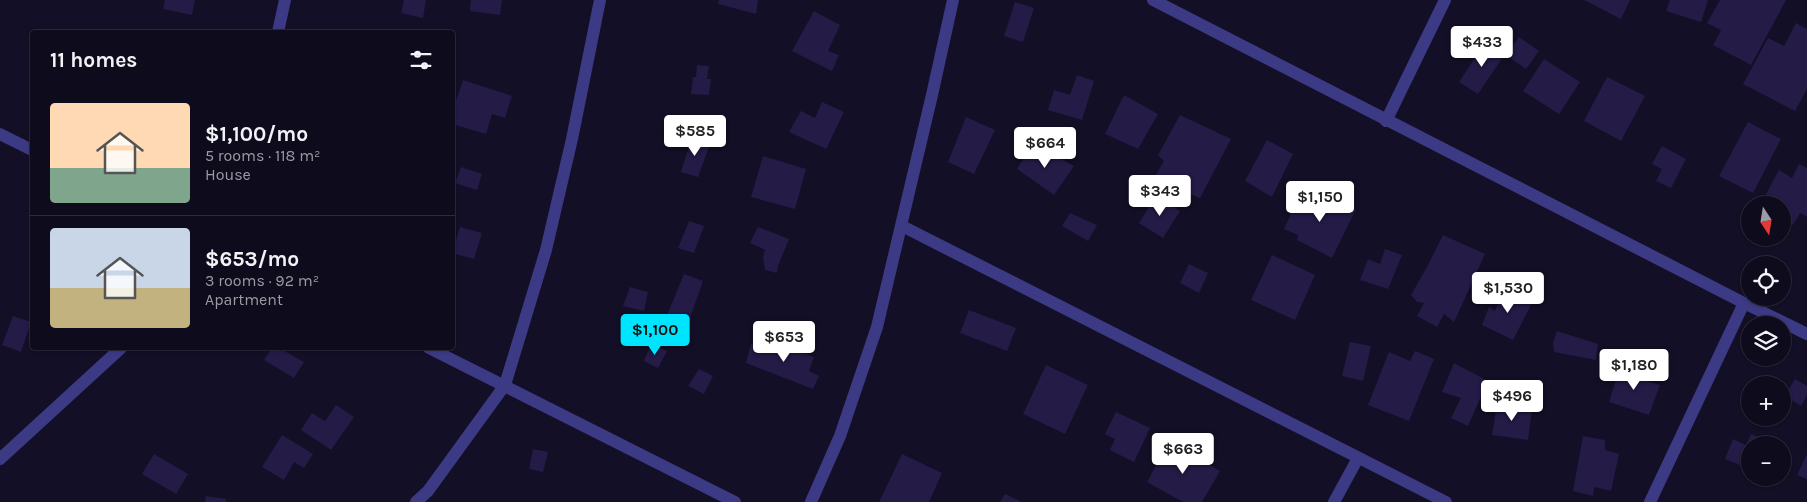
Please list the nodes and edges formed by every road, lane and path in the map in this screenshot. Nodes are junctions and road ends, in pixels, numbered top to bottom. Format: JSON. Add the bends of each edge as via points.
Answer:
{"nodes":[{"id":1,"x":285,"y":0,"type":"edge"},
{"id":2,"x":600,"y":0,"type":"edge"},
{"id":3,"x":953,"y":0,"type":"edge"},
{"id":4,"x":1153,"y":0,"type":"edge"},
{"id":5,"x":1445,"y":0,"type":"edge"},
{"id":6,"x":278,"y":30,"type":"edge"},
{"id":7,"x":1386,"y":121,"type":"junction"},
{"id":8,"x":0,"y":134,"type":"edge"},
{"id":9,"x":30,"y":149,"type":"edge"},
{"id":10,"x":902,"y":226,"type":"junction"},
{"id":11,"x":1741,"y":301,"type":"edge"},
{"id":12,"x":1743,"y":306,"type":"edge"},
{"id":13,"x":1750,"y":306,"type":"edge"},
{"id":14,"x":1807,"y":334,"type":"edge"},
{"id":15,"x":119,"y":350,"type":"edge"},
{"id":16,"x":433,"y":350,"type":"edge"},
{"id":17,"x":505,"y":385,"type":"junction"},
{"id":18,"x":1358,"y":458,"type":"junction"},
{"id":19,"x":0,"y":459,"type":"edge"},
{"id":20,"x":416,"y":502,"type":"edge"},
{"id":21,"x":735,"y":502,"type":"edge"},
{"id":22,"x":811,"y":502,"type":"edge"},
{"id":23,"x":1334,"y":502,"type":"edge"},
{"id":24,"x":1446,"y":502,"type":"edge"},
{"id":25,"x":1650,"y":502,"type":"edge"}],
"edges":[{"from":1,"to":6,"type":"street"},
{"from":2,"to":17,"type":"street","via":[[546,250]]},
{"from":3,"to":10,"type":"street"},
{"from":4,"to":7,"type":"street"},
{"from":5,"to":7,"type":"street"},
{"from":7,"to":11,"type":"street"},
{"from":8,"to":9,"type":"street"},
{"from":10,"to":18,"type":"street"},
{"from":10,"to":22,"type":"street","via":[[877,327],[840,436]]},
{"from":12,"to":25,"type":"street"},
{"from":13,"to":14,"type":"street"},
{"from":15,"to":19,"type":"street"},
{"from":16,"to":17,"type":"street"},
{"from":17,"to":20,"type":"street","via":[[428,491]]},
{"from":17,"to":21,"type":"street"},
{"from":18,"to":23,"type":"street"},
{"from":18,"to":24,"type":"street"}]}
